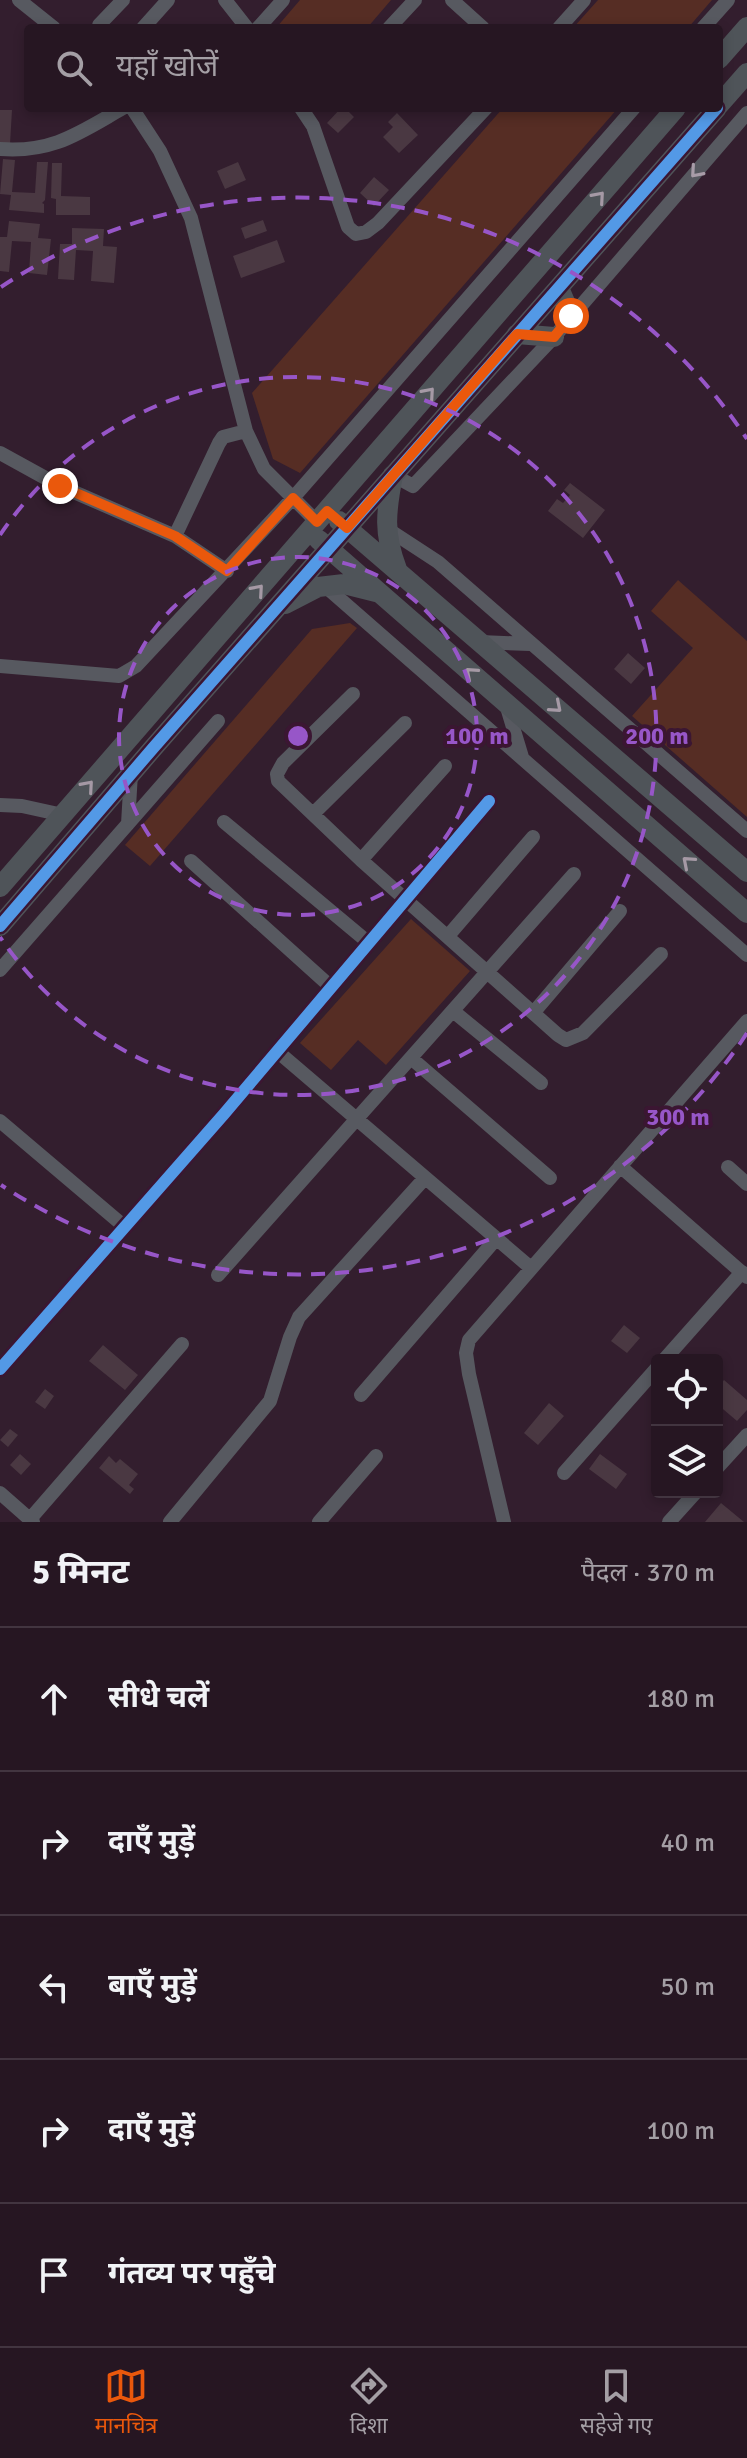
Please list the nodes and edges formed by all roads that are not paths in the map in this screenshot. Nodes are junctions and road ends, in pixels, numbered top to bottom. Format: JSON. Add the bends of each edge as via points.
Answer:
{"nodes":[{"id":1,"x":19,"y":0,"type":"edge"},
{"id":2,"x":123,"y":0,"type":"edge"},
{"id":3,"x":168,"y":0,"type":"edge"},
{"id":4,"x":225,"y":0,"type":"edge"},
{"id":5,"x":283,"y":0,"type":"edge"},
{"id":6,"x":415,"y":0,"type":"edge"},
{"id":7,"x":452,"y":0,"type":"edge"},
{"id":8,"x":584,"y":0,"type":"edge"},
{"id":9,"x":728,"y":0,"type":"edge"},
{"id":10,"x":49,"y":24,"type":"edge"},
{"id":11,"x":100,"y":24,"type":"edge"},
{"id":12,"x":147,"y":24,"type":"edge"},
{"id":13,"x":244,"y":24,"type":"edge"},
{"id":14,"x":262,"y":24,"type":"edge"},
{"id":15,"x":393,"y":24,"type":"edge"},
{"id":16,"x":479,"y":24,"type":"edge"},
{"id":17,"x":563,"y":24,"type":"edge"},
{"id":18,"x":707,"y":24,"type":"edge"},
{"id":19,"x":747,"y":27,"type":"edge"},
{"id":20,"x":723,"y":54,"type":"edge"},
{"id":21,"x":747,"y":73,"type":"edge"},
{"id":22,"x":723,"y":101,"type":"edge"},
{"id":23,"x":116,"y":112,"type":"edge"},
{"id":24,"x":135,"y":112,"type":"edge"},
{"id":25,"x":307,"y":112,"type":"edge"},
{"id":26,"x":482,"y":112,"type":"edge"},
{"id":27,"x":631,"y":112,"type":"edge"},
{"id":28,"x":673,"y":112,"type":"edge"},
{"id":29,"x":714,"y":112,"type":"edge"},
{"id":30,"x":747,"y":113,"type":"edge"},
{"id":31,"x":0,"y":149,"type":"edge"},
{"id":32,"x":559,"y":288,"type":"junction"},
{"id":33,"x":571,"y":316,"type":"junction"},
{"id":34,"x":517,"y":334,"type":"junction"},
{"id":35,"x":554,"y":337,"type":"junction"},
{"id":36,"x":246,"y":431,"type":"junction"},
{"id":37,"x":0,"y":453,"type":"edge"},
{"id":38,"x":393,"y":475,"type":"junction"},
{"id":39,"x":293,"y":498,"type":"junction"},
{"id":40,"x":317,"y":521,"type":"junction"},
{"id":41,"x":347,"y":528,"type":"junction"},
{"id":42,"x":386,"y":528,"type":"junction"},
{"id":43,"x":175,"y":536,"type":"junction"},
{"id":44,"x":329,"y":549,"type":"junction"},
{"id":45,"x":227,"y":571,"type":"junction"},
{"id":46,"x":399,"y":573,"type":"junction"},
{"id":47,"x":325,"y":586,"type":"junction"},
{"id":48,"x":379,"y":593,"type":"junction"},
{"id":49,"x":276,"y":608,"type":"junction"},
{"id":50,"x":479,"y":642,"type":"junction"},
{"id":51,"x":530,"y":644,"type":"junction"},
{"id":52,"x":0,"y":666,"type":"edge"},
{"id":53,"x":353,"y":694,"type":"dead end"},
{"id":54,"x":505,"y":703,"type":"junction"},
{"id":55,"x":218,"y":721,"type":"dead end"},
{"id":56,"x":405,"y":723,"type":"dead end"},
{"id":57,"x":522,"y":758,"type":"junction"},
{"id":58,"x":445,"y":766,"type":"dead end"},
{"id":59,"x":131,"y":773,"type":"junction"},
{"id":60,"x":489,"y":801,"type":"dead end"},
{"id":61,"x":0,"y":805,"type":"edge"},
{"id":62,"x":314,"y":813,"type":"junction"},
{"id":63,"x":63,"y":815,"type":"junction"},
{"id":64,"x":224,"y":822,"type":"dead end"},
{"id":65,"x":128,"y":824,"type":"junction"},
{"id":66,"x":747,"y":831,"type":"edge"},
{"id":67,"x":533,"y":837,"type":"dead end"},
{"id":68,"x":361,"y":860,"type":"junction"},
{"id":69,"x":191,"y":861,"type":"dead end"},
{"id":70,"x":747,"y":872,"type":"edge"},
{"id":71,"x":574,"y":874,"type":"dead end"},
{"id":72,"x":0,"y":887,"type":"edge"},
{"id":73,"x":406,"y":899,"type":"junction"},
{"id":74,"x":620,"y":911,"type":"dead end"},
{"id":75,"x":747,"y":913,"type":"edge"},
{"id":76,"x":0,"y":926,"type":"edge"},
{"id":77,"x":448,"y":936,"type":"junction"},
{"id":78,"x":369,"y":943,"type":"junction"},
{"id":79,"x":661,"y":954,"type":"dead end"},
{"id":80,"x":747,"y":955,"type":"edge"},
{"id":81,"x":0,"y":970,"type":"edge"},
{"id":82,"x":488,"y":972,"type":"junction"},
{"id":83,"x":331,"y":987,"type":"junction"},
{"id":84,"x":453,"y":1011,"type":"junction"},
{"id":85,"x":534,"y":1012,"type":"junction"},
{"id":86,"x":747,"y":1021,"type":"edge"},
{"id":87,"x":277,"y":1051,"type":"junction"},
{"id":88,"x":411,"y":1058,"type":"junction"},
{"id":89,"x":541,"y":1083,"type":"dead end"},
{"id":90,"x":357,"y":1119,"type":"junction"},
{"id":91,"x":0,"y":1121,"type":"edge"},
{"id":92,"x":620,"y":1166,"type":"junction"},
{"id":93,"x":728,"y":1167,"type":"dead end"},
{"id":94,"x":425,"y":1178,"type":"junction"},
{"id":95,"x":550,"y":1178,"type":"dead end"},
{"id":96,"x":747,"y":1184,"type":"edge"},
{"id":97,"x":125,"y":1227,"type":"junction"},
{"id":98,"x":496,"y":1239,"type":"junction"},
{"id":99,"x":531,"y":1268,"type":"junction"},
{"id":100,"x":744,"y":1274,"type":"edge"},
{"id":101,"x":218,"y":1275,"type":"dead end"},
{"id":102,"x":182,"y":1344,"type":"dead end"},
{"id":103,"x":670,"y":1354,"type":"edge"},
{"id":104,"x":0,"y":1369,"type":"edge"},
{"id":105,"x":651,"y":1375,"type":"edge"},
{"id":106,"x":361,"y":1395,"type":"dead end"},
{"id":107,"x":747,"y":1435,"type":"edge"},
{"id":108,"x":376,"y":1456,"type":"dead end"},
{"id":109,"x":723,"y":1461,"type":"edge"},
{"id":110,"x":564,"y":1473,"type":"dead end"},
{"id":111,"x":0,"y":1493,"type":"edge"},
{"id":112,"x":691,"y":1498,"type":"edge"},
{"id":113,"x":32,"y":1521,"type":"edge"},
{"id":114,"x":170,"y":1522,"type":"edge"},
{"id":115,"x":319,"y":1522,"type":"edge"},
{"id":116,"x":504,"y":1522,"type":"edge"},
{"id":117,"x":669,"y":1522,"type":"edge"}],
"edges":[{"from":1,"to":10,"type":"street"},
{"from":2,"to":11,"type":"street"},
{"from":3,"to":12,"type":"street"},
{"from":4,"to":13,"type":"street"},
{"from":5,"to":14,"type":"street"},
{"from":6,"to":15,"type":"street"},
{"from":7,"to":16,"type":"street"},
{"from":8,"to":17,"type":"street"},
{"from":9,"to":18,"type":"street"},
{"from":19,"to":20,"type":"street"},
{"from":21,"to":22,"type":"street"},
{"from":23,"to":31,"type":"street","via":[[55,145]]},
{"from":24,"to":36,"type":"street","via":[[160,151],[191,218]]},
{"from":25,"to":26,"type":"street","via":[[348,227],[356,234],[378,223]]},
{"from":27,"to":39,"type":"street"},
{"from":40,"to":28,"type":"street","one_way":true},
{"from":29,"to":32,"type":"street"},
{"from":30,"to":33,"type":"street","one_way":true},
{"from":32,"to":33,"type":"street"},
{"from":32,"to":34,"type":"street"},
{"from":33,"to":35,"type":"street"},
{"from":34,"to":35,"type":"street"},
{"from":34,"to":38,"type":"street"},
{"from":35,"to":38,"type":"street","via":[[413,486]]},
{"from":36,"to":39,"type":"street","via":[[264,469]]},
{"from":36,"to":43,"type":"street","via":[[223,437]]},
{"from":37,"to":43,"type":"street","via":[[60,486]]},
{"from":38,"to":41,"type":"street"},
{"from":38,"to":42,"type":"street"},
{"from":39,"to":40,"type":"street"},
{"from":39,"to":45,"type":"street"},
{"from":40,"to":41,"type":"street"},
{"from":40,"to":44,"type":"street"},
{"from":63,"to":40,"type":"street","one_way":true},
{"from":41,"to":44,"type":"street"},
{"from":41,"to":46,"type":"street"},
{"from":42,"to":46,"type":"street"},
{"from":42,"to":51,"type":"street","via":[[438,562]]},
{"from":43,"to":45,"type":"street"},
{"from":44,"to":48,"type":"street"},
{"from":44,"to":49,"type":"street"},
{"from":45,"to":52,"type":"street","via":[[126,673]]},
{"from":46,"to":50,"type":"street"},
{"from":47,"to":48,"type":"street","via":[[344,584]]},
{"from":47,"to":49,"type":"street"},
{"from":47,"to":57,"type":"street"},
{"from":54,"to":48,"type":"street","one_way":true},
{"from":49,"to":59,"type":"street"},
{"from":50,"to":51,"type":"street"},
{"from":50,"to":70,"type":"street","one_way":true},
{"from":51,"to":66,"type":"street"},
{"from":53,"to":62,"type":"street","via":[[279,768],[278,781]]},
{"from":54,"to":57,"type":"street"},
{"from":75,"to":54,"type":"street","one_way":true},
{"from":55,"to":65,"type":"street"},
{"from":56,"to":62,"type":"street"},
{"from":57,"to":80,"type":"street"},
{"from":58,"to":68,"type":"street"},
{"from":59,"to":65,"type":"street"},
{"from":59,"to":76,"type":"street"},
{"from":60,"to":73,"type":"street"},
{"from":61,"to":63,"type":"street"},
{"from":62,"to":68,"type":"street"},
{"from":63,"to":72,"type":"street"},
{"from":64,"to":78,"type":"street"},
{"from":65,"to":81,"type":"street"},
{"from":67,"to":77,"type":"street"},
{"from":68,"to":73,"type":"street"},
{"from":69,"to":83,"type":"street"},
{"from":71,"to":82,"type":"street"},
{"from":73,"to":77,"type":"street"},
{"from":73,"to":78,"type":"street"},
{"from":74,"to":85,"type":"street"},
{"from":77,"to":82,"type":"street"},
{"from":78,"to":83,"type":"street"},
{"from":79,"to":85,"type":"street","via":[[583,1033],[566,1040]]},
{"from":82,"to":84,"type":"street"},
{"from":82,"to":85,"type":"street"},
{"from":83,"to":87,"type":"street"},
{"from":84,"to":88,"type":"street"},
{"from":84,"to":89,"type":"street"},
{"from":86,"to":92,"type":"street"},
{"from":87,"to":90,"type":"street"},
{"from":87,"to":97,"type":"street"},
{"from":88,"to":90,"type":"street"},
{"from":88,"to":95,"type":"street"},
{"from":90,"to":94,"type":"street"},
{"from":90,"to":101,"type":"street"},
{"from":91,"to":97,"type":"street"},
{"from":92,"to":99,"type":"street"},
{"from":92,"to":100,"type":"street"},
{"from":93,"to":96,"type":"street"},
{"from":94,"to":98,"type":"street"},
{"from":94,"to":114,"type":"street","via":[[299,1317],[270,1401]]},
{"from":97,"to":104,"type":"street"},
{"from":98,"to":99,"type":"street"},
{"from":98,"to":106,"type":"street"},
{"from":99,"to":116,"type":"street","via":[[469,1340],[466,1353]]},
{"from":100,"to":103,"type":"street"},
{"from":102,"to":113,"type":"street"},
{"from":105,"to":110,"type":"street"},
{"from":107,"to":109,"type":"street"},
{"from":108,"to":115,"type":"street"},
{"from":111,"to":113,"type":"street"},
{"from":112,"to":117,"type":"street"}]}
